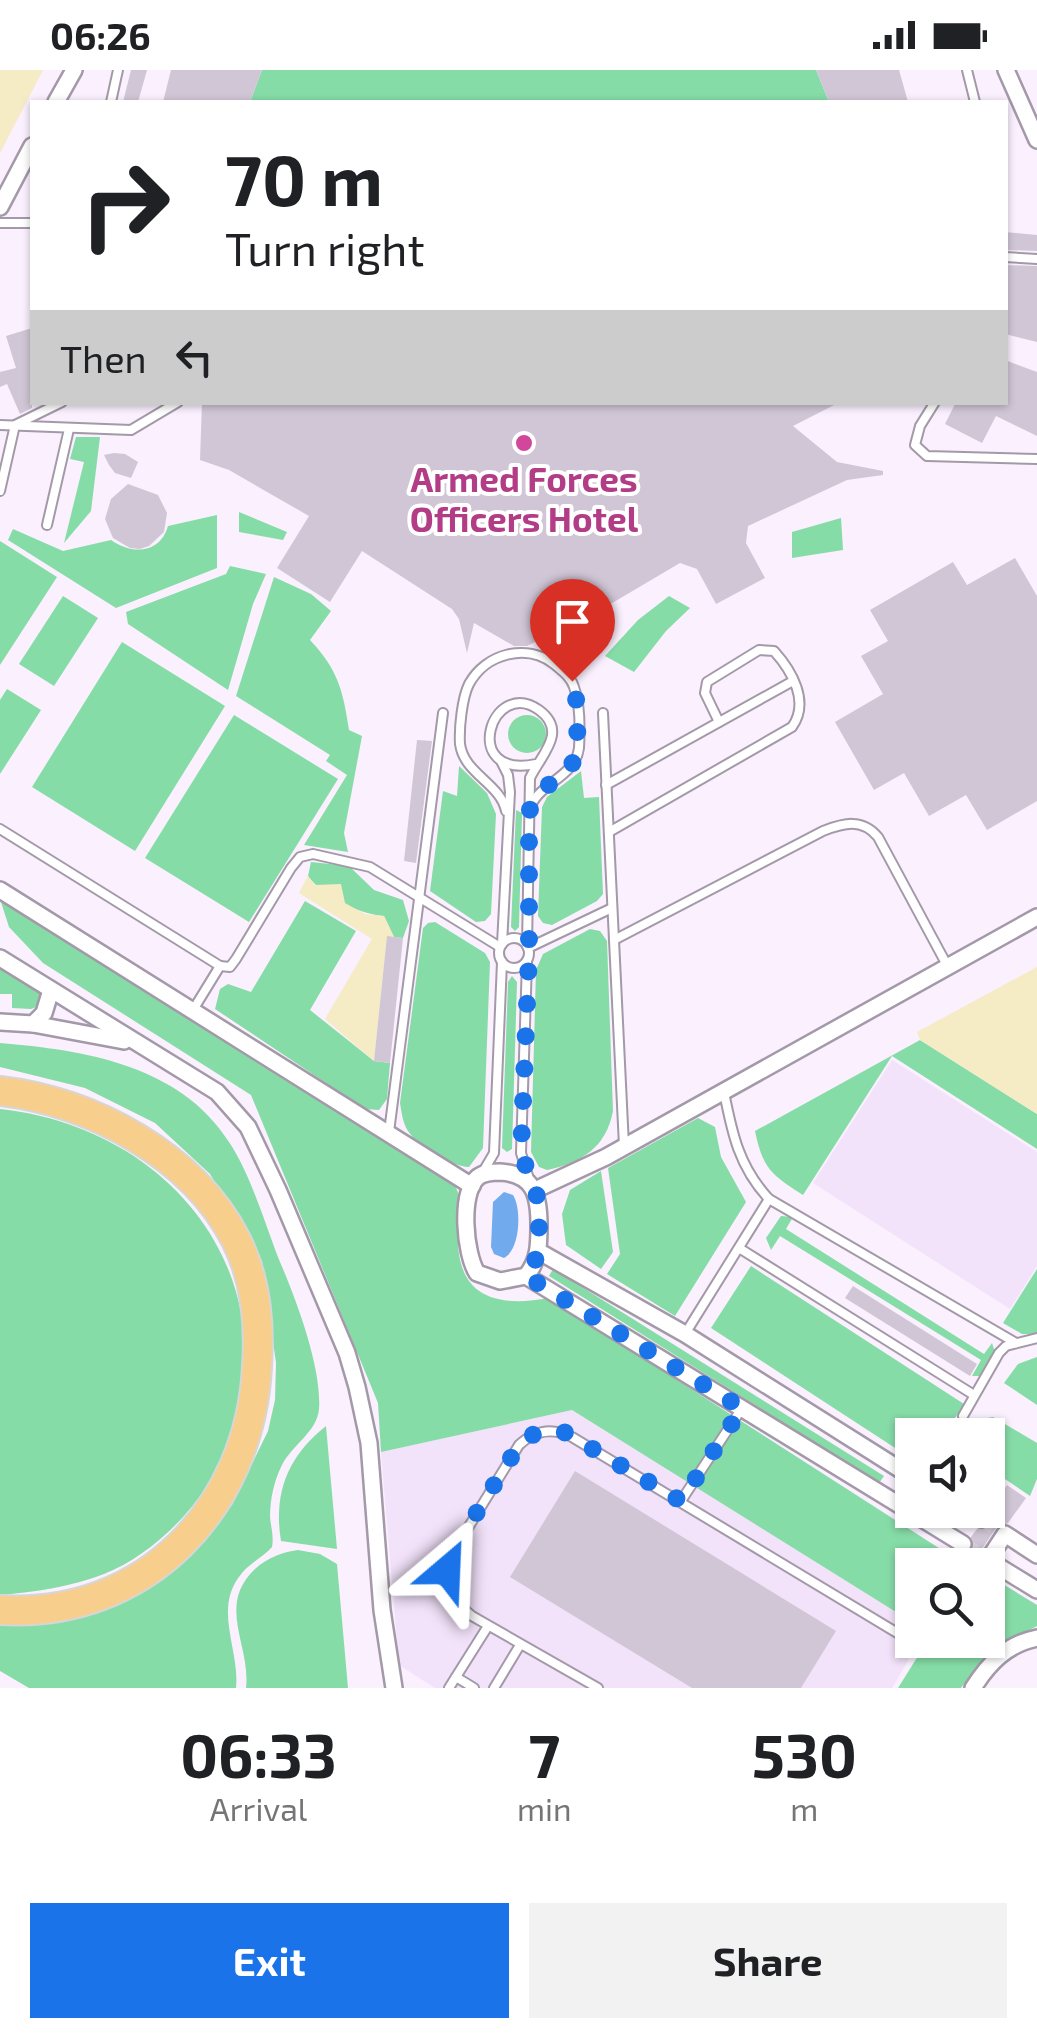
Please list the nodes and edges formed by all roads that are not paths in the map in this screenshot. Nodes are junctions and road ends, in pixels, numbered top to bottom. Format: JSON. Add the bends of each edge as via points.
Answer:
{"nodes":[{"id":1,"x":74,"y":70,"type":"edge"},
{"id":2,"x":118,"y":70,"type":"edge"},
{"id":3,"x":967,"y":70,"type":"edge"},
{"id":4,"x":1006,"y":70,"type":"edge"},
{"id":5,"x":57,"y":100,"type":"edge"},
{"id":6,"x":111,"y":100,"type":"edge"},
{"id":7,"x":974,"y":100,"type":"edge"},
{"id":8,"x":1037,"y":140,"type":"edge"},
{"id":9,"x":30,"y":150,"type":"edge"},
{"id":10,"x":0,"y":207,"type":"edge"},
{"id":11,"x":0,"y":223,"type":"edge"},
{"id":12,"x":30,"y":223,"type":"edge"},
{"id":13,"x":1008,"y":257,"type":"edge"},
{"id":14,"x":1037,"y":259,"type":"edge"},
{"id":15,"x":56,"y":405,"type":"edge"},
{"id":16,"x":173,"y":405,"type":"edge"},
{"id":17,"x":934,"y":405,"type":"edge"},
{"id":18,"x":0,"y":425,"type":"edge"},
{"id":19,"x":14,"y":426,"type":"junction"},
{"id":20,"x":70,"y":429,"type":"junction"},
{"id":21,"x":1037,"y":460,"type":"edge"},
{"id":22,"x":0,"y":491,"type":"edge"},
{"id":23,"x":47,"y":525,"type":"dead end"},
{"id":24,"x":793,"y":681,"type":"junction"},
{"id":25,"x":443,"y":713,"type":"dead end"},
{"id":26,"x":603,"y":713,"type":"dead end"},
{"id":27,"x":719,"y":722,"type":"junction"},
{"id":28,"x":500,"y":761,"type":"junction"},
{"id":29,"x":536,"y":764,"type":"junction"},
{"id":30,"x":606,"y":785,"type":"junction"},
{"id":31,"x":506,"y":811,"type":"junction"},
{"id":32,"x":529,"y":812,"type":"junction"},
{"id":33,"x":0,"y":829,"type":"edge"},
{"id":34,"x":608,"y":832,"type":"junction"},
{"id":35,"x":0,"y":890,"type":"edge"},
{"id":36,"x":419,"y":898,"type":"junction"},
{"id":37,"x":612,"y":908,"type":"junction"},
{"id":38,"x":1037,"y":917,"type":"edge"},
{"id":39,"x":614,"y":940,"type":"junction"},
{"id":40,"x":502,"y":946,"type":"junction"},
{"id":41,"x":527,"y":947,"type":"junction"},
{"id":42,"x":0,"y":958,"type":"edge"},
{"id":43,"x":527,"y":961,"type":"junction"},
{"id":44,"x":502,"y":962,"type":"junction"},
{"id":45,"x":220,"y":966,"type":"junction"},
{"id":46,"x":948,"y":967,"type":"junction"},
{"id":47,"x":51,"y":990,"type":"junction"},
{"id":48,"x":194,"y":1010,"type":"junction"},
{"id":49,"x":0,"y":1022,"type":"edge"},
{"id":50,"x":33,"y":1024,"type":"junction"},
{"id":51,"x":134,"y":1044,"type":"junction"},
{"id":52,"x":0,"y":1091,"type":"edge"},
{"id":53,"x":724,"y":1092,"type":"junction"},
{"id":54,"x":389,"y":1132,"type":"junction"},
{"id":55,"x":624,"y":1146,"type":"junction"},
{"id":56,"x":475,"y":1182,"type":"junction"},
{"id":57,"x":533,"y":1186,"type":"junction"},
{"id":58,"x":769,"y":1199,"type":"junction"},
{"id":59,"x":738,"y":1248,"type":"junction"},
{"id":60,"x":538,"y":1251,"type":"junction"},
{"id":61,"x":526,"y":1276,"type":"junction"},
{"id":62,"x":685,"y":1334,"type":"junction"},
{"id":63,"x":1037,"y":1338,"type":"edge"},
{"id":64,"x":1016,"y":1343,"type":"junction"},
{"id":65,"x":974,"y":1395,"type":"junction"},
{"id":66,"x":742,"y":1408,"type":"junction"},
{"id":67,"x":962,"y":1416,"type":"dead end"},
{"id":68,"x":895,"y":1465,"type":"edge"},
{"id":69,"x":681,"y":1501,"type":"junction"},
{"id":70,"x":963,"y":1544,"type":"tunnel mouth"},
{"id":71,"x":1037,"y":1554,"type":"edge"},
{"id":72,"x":1037,"y":1590,"type":"edge"},
{"id":73,"x":0,"y":1610,"type":"edge"},
{"id":74,"x":488,"y":1626,"type":"junction"},
{"id":75,"x":895,"y":1632,"type":"edge"},
{"id":76,"x":1037,"y":1638,"type":"edge"},
{"id":77,"x":520,"y":1646,"type":"junction"},
{"id":78,"x":456,"y":1677,"type":"junction"},
{"id":79,"x":394,"y":1688,"type":"edge"},
{"id":80,"x":449,"y":1688,"type":"edge"},
{"id":81,"x":474,"y":1688,"type":"edge"},
{"id":82,"x":494,"y":1688,"type":"edge"},
{"id":83,"x":598,"y":1688,"type":"edge"},
{"id":84,"x":974,"y":1688,"type":"edge"}],
"edges":[{"from":1,"to":5,"type":"street"},
{"from":2,"to":6,"type":"lane"},
{"from":3,"to":7,"type":"lane"},
{"from":4,"to":8,"type":"street"},
{"from":9,"to":10,"type":"street"},
{"from":11,"to":12,"type":"lane"},
{"from":13,"to":14,"type":"lane"},
{"from":15,"to":19,"type":"lane"},
{"from":16,"to":20,"type":"lane","via":[[131,430]]},
{"from":17,"to":21,"type":"lane","via":[[915,445],[928,456]]},
{"from":18,"to":19,"type":"lane"},
{"from":19,"to":20,"type":"lane"},
{"from":19,"to":22,"type":"lane"},
{"from":20,"to":23,"type":"lane"},
{"from":24,"to":27,"type":"lane"},
{"from":24,"to":27,"type":"lane","via":[[774,650],[759,650],[705,686]]},
{"from":24,"to":34,"type":"lane","via":[[801,706],[786,732]]},
{"from":25,"to":36,"type":"lane"},
{"from":26,"to":30,"type":"lane"},
{"from":27,"to":30,"type":"lane"},
{"from":28,"to":29,"type":"lane","via":[[518,768]]},
{"from":28,"to":29,"type":"lane","via":[[488,735],[492,720],[516,704],[544,713],[552,726],[553,741]]},
{"from":28,"to":31,"type":"lane","via":[[508,774]]},
{"from":29,"to":32,"type":"lane"},
{"from":30,"to":34,"type":"lane"},
{"from":31,"to":32,"type":"lane","via":[[499,794],[466,761],[460,738],[470,681],[499,657],[519,652],[548,660],[572,681],[579,744],[575,760],[536,795]]},
{"from":31,"to":40,"type":"lane"},
{"from":32,"to":41,"type":"lane"},
{"from":33,"to":45,"type":"lane"},
{"from":34,"to":37,"type":"lane"},
{"from":35,"to":48,"type":"street"},
{"from":36,"to":40,"type":"lane"},
{"from":36,"to":45,"type":"lane","via":[[370,868],[300,856],[236,960]]},
{"from":36,"to":54,"type":"lane"},
{"from":37,"to":39,"type":"lane"},
{"from":37,"to":41,"type":"lane"},
{"from":38,"to":46,"type":"street"},
{"from":39,"to":46,"type":"lane","via":[[852,822],[878,837]]},
{"from":39,"to":55,"type":"lane"},
{"from":40,"to":41,"type":"lane","via":[[513,938]]},
{"from":40,"to":44,"type":"lane"},
{"from":41,"to":43,"type":"lane"},
{"from":42,"to":47,"type":"street"},
{"from":43,"to":44,"type":"lane","via":[[517,968]]},
{"from":43,"to":57,"type":"lane","via":[[521,1153]]},
{"from":44,"to":56,"type":"lane","via":[[494,1153]]},
{"from":45,"to":48,"type":"lane"},
{"from":46,"to":53,"type":"street"},
{"from":47,"to":50,"type":"street"},
{"from":47,"to":51,"type":"street"},
{"from":48,"to":54,"type":"street"},
{"from":49,"to":50,"type":"street"},
{"from":50,"to":51,"type":"street"},
{"from":51,"to":79,"type":"street","via":[[217,1092],[248,1127],[347,1353],[369,1444]]},
{"from":52,"to":73,"type":"highway","via":[[78,1110],[156,1150],[192,1180],[236,1241],[252,1281],[259,1335],[246,1440],[196,1529],[126,1586],[73,1605]]},
{"from":53,"to":55,"type":"street"},
{"from":53,"to":58,"type":"lane","via":[[738,1156]]},
{"from":54,"to":56,"type":"street"},
{"from":55,"to":57,"type":"street"},
{"from":56,"to":57,"type":"street","via":[[496,1172],[520,1175]]},
{"from":56,"to":61,"type":"street","via":[[467,1214],[470,1262],[500,1281]]},
{"from":57,"to":60,"type":"street"},
{"from":58,"to":59,"type":"lane"},
{"from":58,"to":64,"type":"lane"},
{"from":59,"to":62,"type":"lane"},
{"from":59,"to":65,"type":"lane"},
{"from":60,"to":61,"type":"street"},
{"from":60,"to":62,"type":"street"},
{"from":61,"to":66,"type":"street"},
{"from":62,"to":68,"type":"street"},
{"from":63,"to":64,"type":"lane"},
{"from":64,"to":65,"type":"lane","via":[[999,1352]]},
{"from":65,"to":67,"type":"lane"},
{"from":66,"to":69,"type":"lane"},
{"from":66,"to":70,"type":"street"},
{"from":69,"to":74,"type":"lane","via":[[564,1432],[526,1438],[447,1570],[456,1601]]},
{"from":69,"to":75,"type":"lane"},
{"from":71,"to":72,"type":"street","via":[[1005,1534],[988,1560]]},
{"from":74,"to":77,"type":"lane"},
{"from":74,"to":78,"type":"lane"},
{"from":76,"to":84,"type":"street","via":[[1002,1653]]},
{"from":77,"to":82,"type":"lane"},
{"from":77,"to":83,"type":"lane"},
{"from":78,"to":80,"type":"lane"},
{"from":78,"to":81,"type":"lane"}]}
